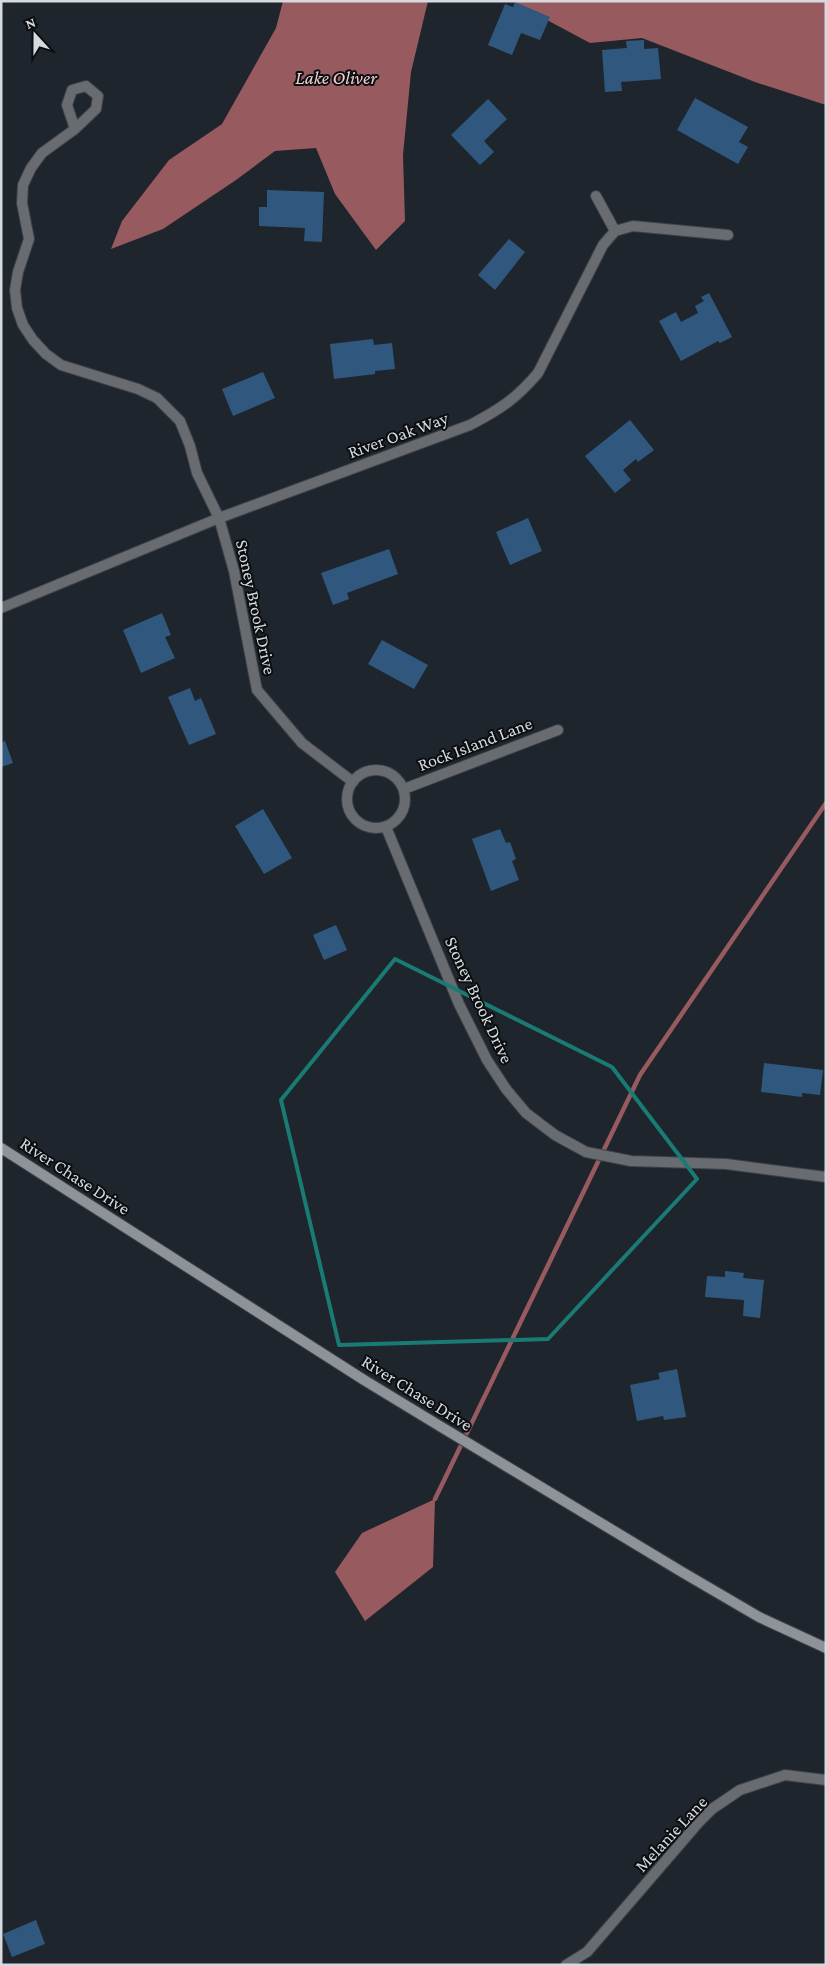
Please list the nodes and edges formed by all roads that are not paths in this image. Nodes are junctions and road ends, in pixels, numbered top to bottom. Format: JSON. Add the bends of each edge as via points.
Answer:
{"nodes":[{"id":1,"x":75,"y":128,"type":"dead end"},
{"id":2,"x":596,"y":196,"type":"dead end"},
{"id":3,"x":616,"y":231,"type":"junction"},
{"id":4,"x":728,"y":235,"type":"dead end"},
{"id":5,"x":219,"y":518,"type":"junction"},
{"id":6,"x":1,"y":608,"type":"edge"},
{"id":7,"x":558,"y":730,"type":"dead end"},
{"id":8,"x":353,"y":782,"type":"junction"},
{"id":9,"x":404,"y":789,"type":"junction"},
{"id":10,"x":386,"y":827,"type":"junction"},
{"id":11,"x":1,"y":1148,"type":"edge"},
{"id":12,"x":826,"y":1177,"type":"edge"},
{"id":13,"x":826,"y":1648,"type":"edge"},
{"id":14,"x":826,"y":1780,"type":"edge"},
{"id":15,"x":566,"y":1965,"type":"edge"}],
"edges":[{"from":1,"to":5,"type":"street","name":"Stoney Brook Drive","via":[[42,154],[30,168],[23,185],[22,203],[29,238],[15,290],[23,325],[46,354],[61,365],[157,398],[180,421],[197,473]]},
{"from":2,"to":3,"type":"street"},
{"from":3,"to":4,"type":"street","via":[[633,226]]},
{"from":3,"to":5,"type":"street","name":"River Oak Way","via":[[603,245],[538,374],[501,409],[470,425]]},
{"from":5,"to":6,"type":"street","name":"River Oak Way"},
{"from":5,"to":8,"type":"street","name":"Stoney Brook Drive","via":[[234,571],[257,690],[302,743]]},
{"from":7,"to":9,"type":"street","name":"Rock Island Lane"},
{"from":8,"to":9,"type":"street","via":[[359,775],[376,770],[393,775]]},
{"from":8,"to":10,"type":"street","via":[[346,799],[352,817],[367,828]]},
{"from":9,"to":10,"type":"street","via":[[404,807],[400,816]]},
{"from":10,"to":12,"type":"street","name":"Stoney Brook Drive","via":[[459,1004],[486,1060],[526,1113],[554,1136],[586,1152],[630,1161],[726,1164]]},
{"from":11,"to":13,"type":"street","name":"River Chase Drive","via":[[415,1412],[759,1617]]},
{"from":14,"to":15,"type":"street","name":"Melanie Lane","via":[[785,1775],[740,1790],[712,1809],[587,1952]]}]}
